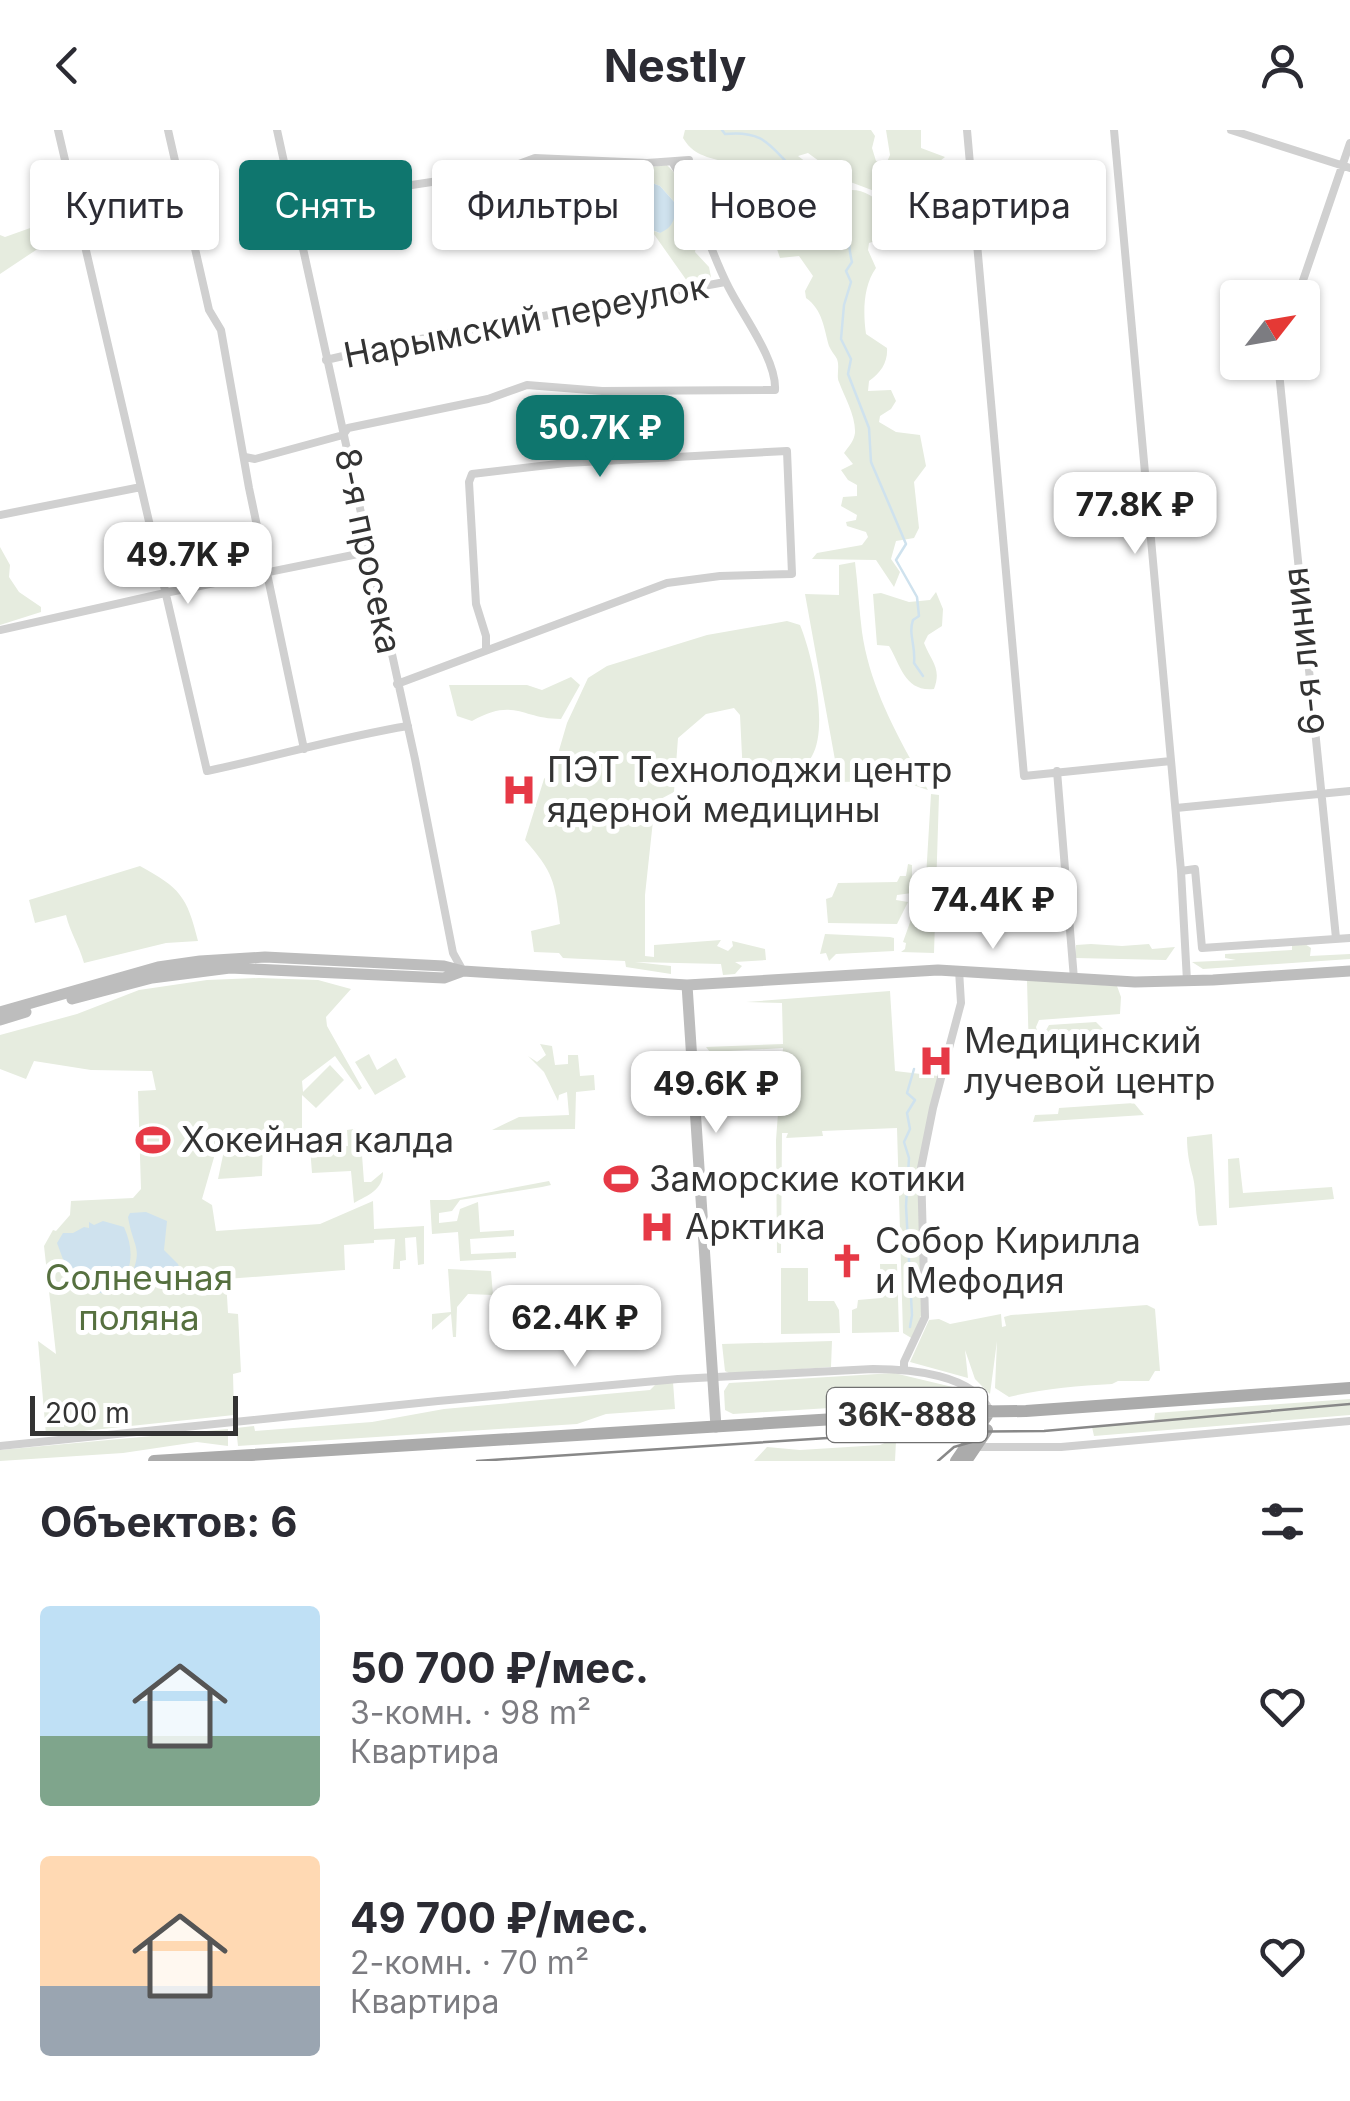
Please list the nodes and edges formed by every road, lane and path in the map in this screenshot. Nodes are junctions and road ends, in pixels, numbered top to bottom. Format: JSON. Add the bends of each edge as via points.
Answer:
{"nodes":[{"id":1,"x":58,"y":130,"type":"edge"},
{"id":2,"x":168,"y":130,"type":"edge"},
{"id":3,"x":276,"y":130,"type":"edge"},
{"id":4,"x":968,"y":130,"type":"edge"},
{"id":5,"x":1114,"y":130,"type":"edge"},
{"id":6,"x":1231,"y":130,"type":"edge"},
{"id":7,"x":1350,"y":143,"type":"edge"},
{"id":8,"x":284,"y":160,"type":"edge"},
{"id":9,"x":673,"y":163,"type":"joint"},
{"id":10,"x":1346,"y":167,"type":"edge"},
{"id":11,"x":412,"y":185,"type":"edge"},
{"id":12,"x":304,"y":250,"type":"edge"},
{"id":13,"x":1304,"y":280,"type":"edge"},
{"id":14,"x":725,"y":282,"type":"junction"},
{"id":15,"x":326,"y":360,"type":"junction"},
{"id":16,"x":1280,"y":380,"type":"edge"},
{"id":17,"x":343,"y":435,"type":"junction"},
{"id":18,"x":244,"y":457,"type":"junction"},
{"id":19,"x":141,"y":487,"type":"junction"},
{"id":20,"x":0,"y":515,"type":"edge"},
{"id":21,"x":368,"y":552,"type":"junction"},
{"id":22,"x":266,"y":574,"type":"junction"},
{"id":23,"x":165,"y":592,"type":"junction"},
{"id":24,"x":0,"y":630,"type":"edge"},
{"id":25,"x":486,"y":650,"type":"junction"},
{"id":26,"x":398,"y":684,"type":"junction"},
{"id":27,"x":408,"y":726,"type":"junction"},
{"id":28,"x":304,"y":749,"type":"junction"},
{"id":29,"x":1171,"y":761,"type":"junction"},
{"id":30,"x":1058,"y":772,"type":"junction"},
{"id":31,"x":1350,"y":791,"type":"edge"},
{"id":32,"x":1319,"y":795,"type":"junction"},
{"id":33,"x":1176,"y":808,"type":"junction"},
{"id":34,"x":1181,"y":871,"type":"junction"},
{"id":35,"x":1199,"y":915,"type":"junction"},
{"id":36,"x":1184,"y":917,"type":"junction"},
{"id":37,"x":1336,"y":938,"type":"junction"},
{"id":38,"x":1350,"y":938,"type":"edge"},
{"id":39,"x":958,"y":970,"type":"junction"},
{"id":40,"x":1350,"y":970,"type":"edge"},
{"id":41,"x":463,"y":971,"type":"junction"},
{"id":42,"x":1074,"y":979,"type":"junction"},
{"id":43,"x":1187,"y":981,"type":"junction"},
{"id":44,"x":687,"y":984,"type":"junction"},
{"id":45,"x":0,"y":1012,"type":"edge"},
{"id":46,"x":0,"y":1020,"type":"edge"},
{"id":47,"x":904,"y":1369,"type":"junction"},
{"id":48,"x":712,"y":1379,"type":"junction"},
{"id":49,"x":1350,"y":1388,"type":"edge"},
{"id":50,"x":990,"y":1412,"type":"junction"},
{"id":51,"x":1350,"y":1422,"type":"edge"},
{"id":52,"x":716,"y":1427,"type":"junction"},
{"id":53,"x":0,"y":1446,"type":"edge"},
{"id":54,"x":976,"y":1447,"type":"junction"},
{"id":55,"x":961,"y":1459,"type":"edge"},
{"id":56,"x":154,"y":1461,"type":"edge"}],
"edges":[{"from":1,"to":19,"type":"street"},
{"from":2,"to":18,"type":"street","via":[[210,310],[221,330]]},
{"from":3,"to":8,"type":"street","name":"8-я просека"},
{"from":4,"to":30,"type":"street","via":[[1024,776]]},
{"from":5,"to":29,"type":"street"},
{"from":6,"to":10,"type":"street"},
{"from":7,"to":10,"type":"street"},
{"from":9,"to":11,"type":"street","via":[[535,158],[498,172]]},
{"from":9,"to":14,"type":"street"},
{"from":10,"to":13,"type":"street"},
{"from":12,"to":15,"type":"street","name":"8-я просека"},
{"from":14,"to":15,"type":"street","name":"Нарымский переулок"},
{"from":14,"to":17,"type":"street","via":[[769,363],[774,390],[528,385],[348,428]]},
{"from":15,"to":17,"type":"street","name":"8-я просека"},
{"from":16,"to":32,"type":"street","name":"6-я линия"},
{"from":17,"to":18,"type":"street"},
{"from":17,"to":21,"type":"street","name":"8-я просека"},
{"from":18,"to":22,"type":"street"},
{"from":19,"to":20,"type":"street"},
{"from":19,"to":23,"type":"street"},
{"from":21,"to":22,"type":"street"},
{"from":21,"to":26,"type":"street","name":"8-я просека"},
{"from":22,"to":23,"type":"street"},
{"from":22,"to":28,"type":"street"},
{"from":23,"to":24,"type":"street"},
{"from":23,"to":28,"type":"street","via":[[207,771]]},
{"from":25,"to":25,"type":"street","via":[[667,583],[792,574],[787,451],[472,474],[476,604]]},
{"from":25,"to":26,"type":"street"},
{"from":26,"to":27,"type":"street","name":"8-я просека"},
{"from":27,"to":28,"type":"street"},
{"from":27,"to":41,"type":"street","name":"8-я просека"},
{"from":29,"to":30,"type":"street"},
{"from":29,"to":33,"type":"street"},
{"from":30,"to":42,"type":"street"},
{"from":31,"to":32,"type":"street"},
{"from":32,"to":33,"type":"street"},
{"from":32,"to":37,"type":"street","name":"6-я линия"},
{"from":33,"to":34,"type":"street"},
{"from":34,"to":35,"type":"street","via":[[1195,869]]},
{"from":34,"to":36,"type":"street"},
{"from":35,"to":36,"type":"street"},
{"from":35,"to":37,"type":"street","via":[[1202,948]]},
{"from":36,"to":43,"type":"street"},
{"from":37,"to":38,"type":"street"},
{"from":39,"to":42,"type":"main road"},
{"from":39,"to":44,"type":"main road"},
{"from":39,"to":47,"type":"street","via":[[961,1004],[922,1168],[925,1317]]},
{"from":40,"to":43,"type":"main road"},
{"from":41,"to":44,"type":"main road"},
{"from":41,"to":45,"type":"main road","via":[[227,958],[158,967]]},
{"from":41,"to":46,"type":"main road","via":[[444,978],[267,968],[190,972]]},
{"from":42,"to":43,"type":"main road"},
{"from":44,"to":48,"type":"main road"},
{"from":47,"to":48,"type":"street"},
{"from":47,"to":50,"type":"street","via":[[974,1390]]},
{"from":48,"to":52,"type":"main road"},
{"from":48,"to":53,"type":"street"},
{"from":49,"to":50,"type":"main road"},
{"from":50,"to":52,"type":"main road","number":"36К-888"},
{"from":50,"to":54,"type":"main road"},
{"from":50,"to":55,"type":"main road"},
{"from":51,"to":54,"type":"street","via":[[1061,1447]]},
{"from":52,"to":56,"type":"main road","number":"36К-888"},
{"from":54,"to":55,"type":"main road"}]}
